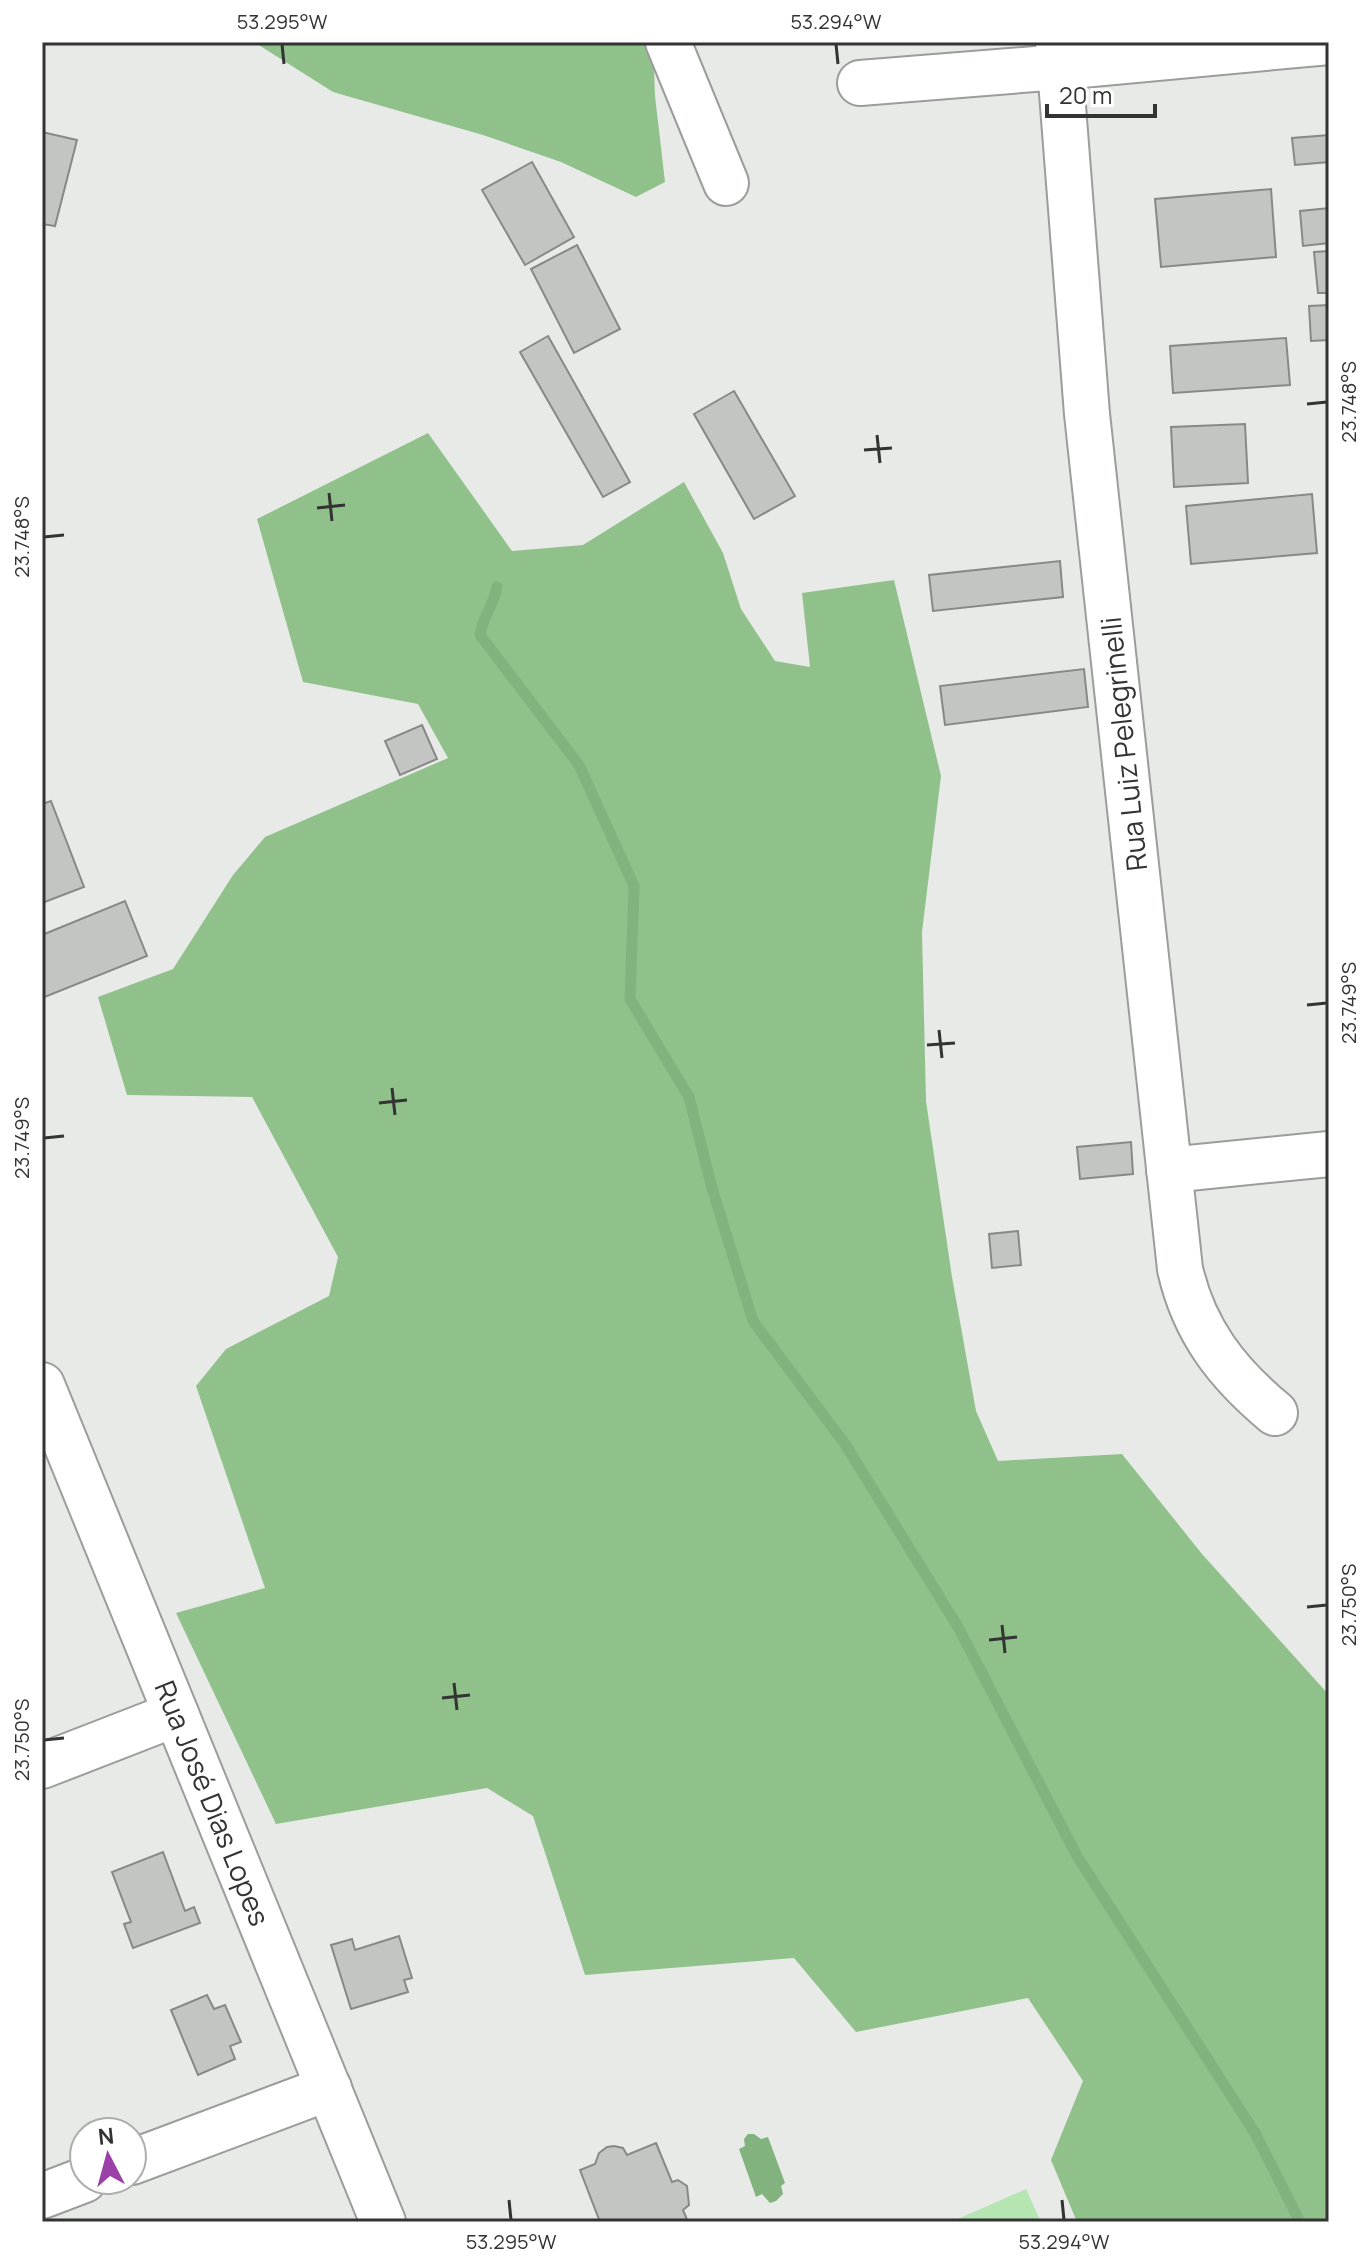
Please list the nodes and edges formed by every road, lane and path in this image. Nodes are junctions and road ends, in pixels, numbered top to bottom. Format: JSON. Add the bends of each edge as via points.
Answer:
{"nodes":[{"id":1,"x":668,"y":42,"type":"edge"},
{"id":2,"x":1329,"y":42,"type":"edge"},
{"id":3,"x":1059,"y":55,"type":"edge"},
{"id":4,"x":860,"y":83,"type":"dead end"},
{"id":5,"x":726,"y":183,"type":"dead end"},
{"id":6,"x":1329,"y":1154,"type":"edge"},
{"id":7,"x":1169,"y":1170,"type":"junction"},
{"id":8,"x":42,"y":1385,"type":"edge"},
{"id":9,"x":1275,"y":1413,"type":"dead end"},
{"id":10,"x":176,"y":1714,"type":"junction"},
{"id":11,"x":42,"y":1766,"type":"edge"},
{"id":12,"x":329,"y":2088,"type":"junction"},
{"id":13,"x":148,"y":2156,"type":"edge"},
{"id":14,"x":68,"y":2186,"type":"edge"},
{"id":15,"x":42,"y":2196,"type":"edge"},
{"id":16,"x":383,"y":2222,"type":"edge"}],
"edges":[{"from":1,"to":5,"type":"street"},
{"from":2,"to":3,"type":"street"},
{"from":3,"to":4,"type":"street"},
{"from":3,"to":7,"type":"street","name":"Rua Luiz Pelegrinelli","via":[[1087,414]]},
{"from":6,"to":7,"type":"street"},
{"from":7,"to":9,"type":"street","name":"Rua Luiz Pelegrinelli","via":[[1180,1269],[1198,1324],[1245,1385]]},
{"from":8,"to":10,"type":"street","name":"Rua José Dias Lopes"},
{"from":10,"to":11,"type":"street"},
{"from":10,"to":12,"type":"street","name":"Rua José Dias Lopes"},
{"from":12,"to":13,"type":"street"},
{"from":12,"to":16,"type":"street","name":"Rua José Dias Lopes"},
{"from":14,"to":15,"type":"street"}]}
